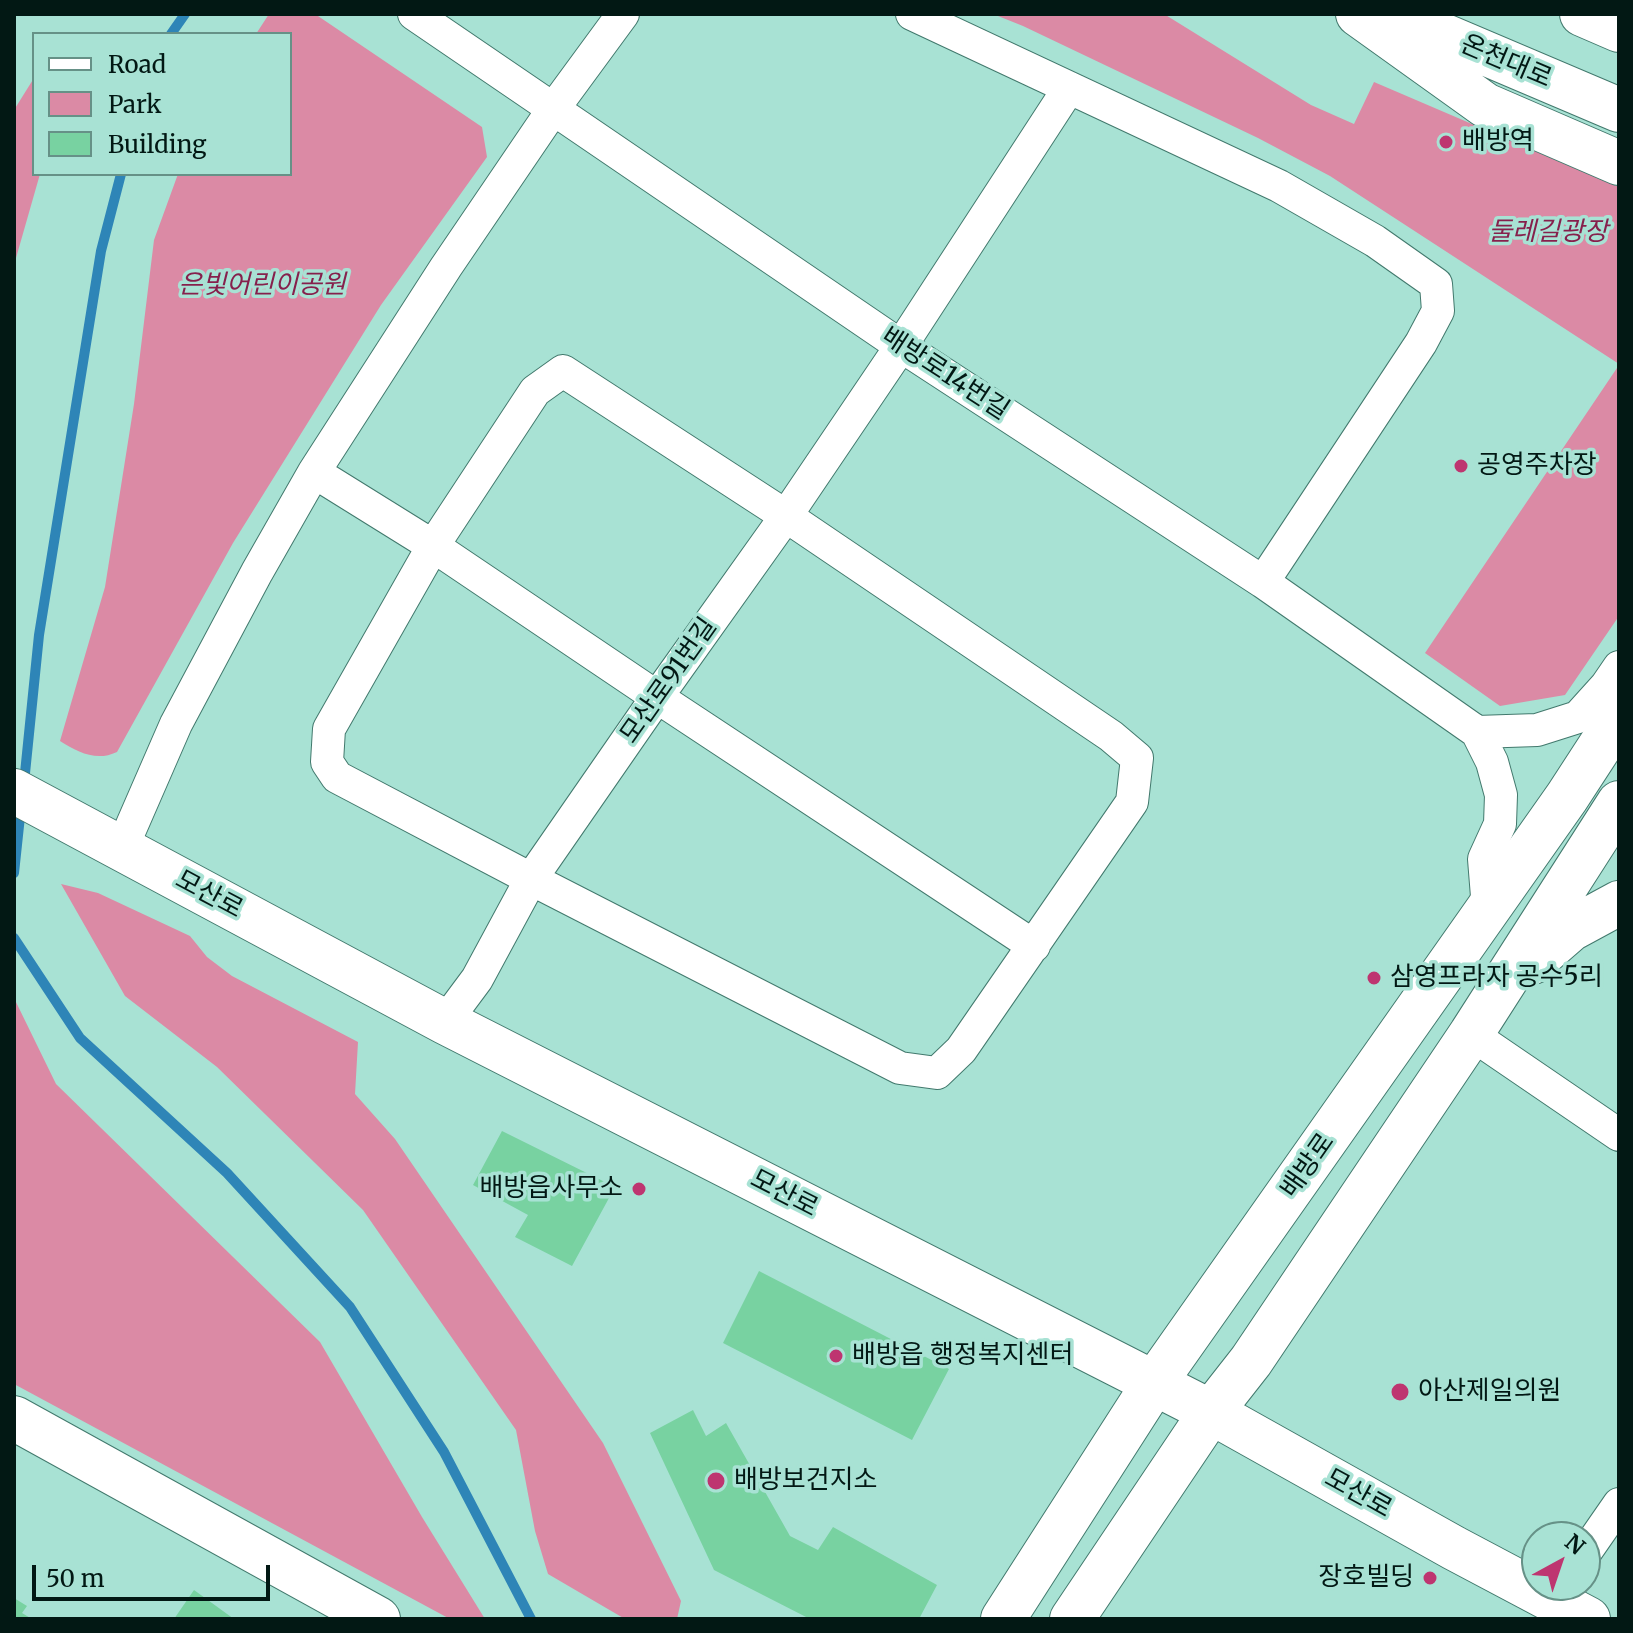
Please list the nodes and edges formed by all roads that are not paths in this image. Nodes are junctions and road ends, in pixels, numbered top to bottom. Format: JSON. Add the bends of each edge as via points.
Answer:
{"nodes":[{"id":1,"x":414,"y":14,"type":"edge"},
{"id":2,"x":623,"y":14,"type":"edge"},
{"id":3,"x":912,"y":14,"type":"edge"},
{"id":4,"x":1358,"y":14,"type":"edge"},
{"id":5,"x":1393,"y":14,"type":"edge"},
{"id":6,"x":1069,"y":88,"type":"junction"},
{"id":7,"x":554,"y":108,"type":"junction"},
{"id":8,"x":1619,"y":110,"type":"edge"},
{"id":9,"x":1619,"y":163,"type":"edge"},
{"id":10,"x":901,"y":346,"type":"junction"},
{"id":11,"x":314,"y":472,"type":"junction"},
{"id":12,"x":786,"y":516,"type":"junction"},
{"id":13,"x":433,"y":546,"type":"junction"},
{"id":14,"x":1263,"y":582,"type":"junction"},
{"id":15,"x":1619,"y":667,"type":"edge"},
{"id":16,"x":657,"y":697,"type":"junction"},
{"id":17,"x":1619,"y":717,"type":"edge"},
{"id":18,"x":1477,"y":732,"type":"junction"},
{"id":19,"x":14,"y":791,"type":"edge"},
{"id":20,"x":1619,"y":803,"type":"edge"},
{"id":21,"x":107,"y":840,"type":"junction"},
{"id":22,"x":531,"y":879,"type":"junction"},
{"id":23,"x":1619,"y":903,"type":"edge"},
{"id":24,"x":1488,"y":909,"type":"junction"},
{"id":25,"x":1034,"y":946,"type":"junction"},
{"id":26,"x":1500,"y":989,"type":"junction"},
{"id":27,"x":445,"y":1022,"type":"junction"},
{"id":28,"x":1471,"y":1034,"type":"junction"},
{"id":29,"x":1619,"y":1135,"type":"edge"},
{"id":30,"x":1155,"y":1382,"type":"junction"},
{"id":31,"x":1211,"y":1412,"type":"junction"},
{"id":32,"x":14,"y":1418,"type":"edge"},
{"id":33,"x":1619,"y":1504,"type":"edge"},
{"id":34,"x":1601,"y":1530,"type":"edge"},
{"id":35,"x":1521,"y":1579,"type":"edge"},
{"id":36,"x":378,"y":1619,"type":"edge"},
{"id":37,"x":1003,"y":1619,"type":"edge"},
{"id":38,"x":1072,"y":1619,"type":"edge"}],
"edges":[{"from":1,"to":7,"type":"street","name":"배방로14번길"},
{"from":2,"to":7,"type":"street"},
{"from":3,"to":6,"type":"street"},
{"from":4,"to":9,"type":"main road","via":[[1485,105]]},
{"from":5,"to":8,"type":"main road","name":"온천대로"},
{"from":6,"to":10,"type":"street","name":"모산로91번길"},
{"from":6,"to":14,"type":"street","via":[[1279,186],[1375,241],[1436,284],[1438,311],[1421,343]]},
{"from":7,"to":10,"type":"street","name":"배방로14번길"},
{"from":7,"to":11,"type":"street"},
{"from":10,"to":12,"type":"street","name":"모산로91번길"},
{"from":10,"to":14,"type":"street","name":"배방로14번길"},
{"from":11,"to":13,"type":"street"},
{"from":11,"to":21,"type":"street"},
{"from":12,"to":13,"type":"street","via":[[563,371],[535,391]]},
{"from":12,"to":16,"type":"street","name":"모산로91번길"},
{"from":12,"to":25,"type":"street","via":[[1137,758],[1132,802]]},
{"from":13,"to":16,"type":"street"},
{"from":13,"to":22,"type":"street","via":[[329,729],[327,762],[337,777]]},
{"from":14,"to":18,"type":"street","name":"배방로14번길"},
{"from":15,"to":18,"type":"street","via":[[1578,717],[1537,730]]},
{"from":16,"to":22,"type":"street","name":"모산로91번길"},
{"from":16,"to":25,"type":"street"},
{"from":17,"to":24,"type":"main road","name":"배방로"},
{"from":18,"to":24,"type":"street","via":[[1501,795],[1500,824],[1484,859]]},
{"from":19,"to":21,"type":"main road","name":"모산로"},
{"from":20,"to":26,"type":"main road"},
{"from":21,"to":27,"type":"main road","name":"모산로"},
{"from":22,"to":25,"type":"street","via":[[900,1068],[937,1073],[961,1050]]},
{"from":22,"to":27,"type":"street","name":"모산로91번길","via":[[477,979]]},
{"from":23,"to":26,"type":"main road","via":[[1571,929]]},
{"from":24,"to":30,"type":"main road","name":"배방로"},
{"from":26,"to":28,"type":"main road"},
{"from":27,"to":30,"type":"main road","name":"모산로"},
{"from":28,"to":29,"type":"street"},
{"from":28,"to":31,"type":"main road","via":[[1251,1361]]},
{"from":30,"to":31,"type":"main road","name":"모산로"},
{"from":30,"to":37,"type":"main road","name":"배방로"},
{"from":31,"to":35,"type":"main road","name":"모산로","via":[[1454,1548]]},
{"from":31,"to":38,"type":"main road"},
{"from":32,"to":36,"type":"main road"},
{"from":33,"to":34,"type":"street"}]}
